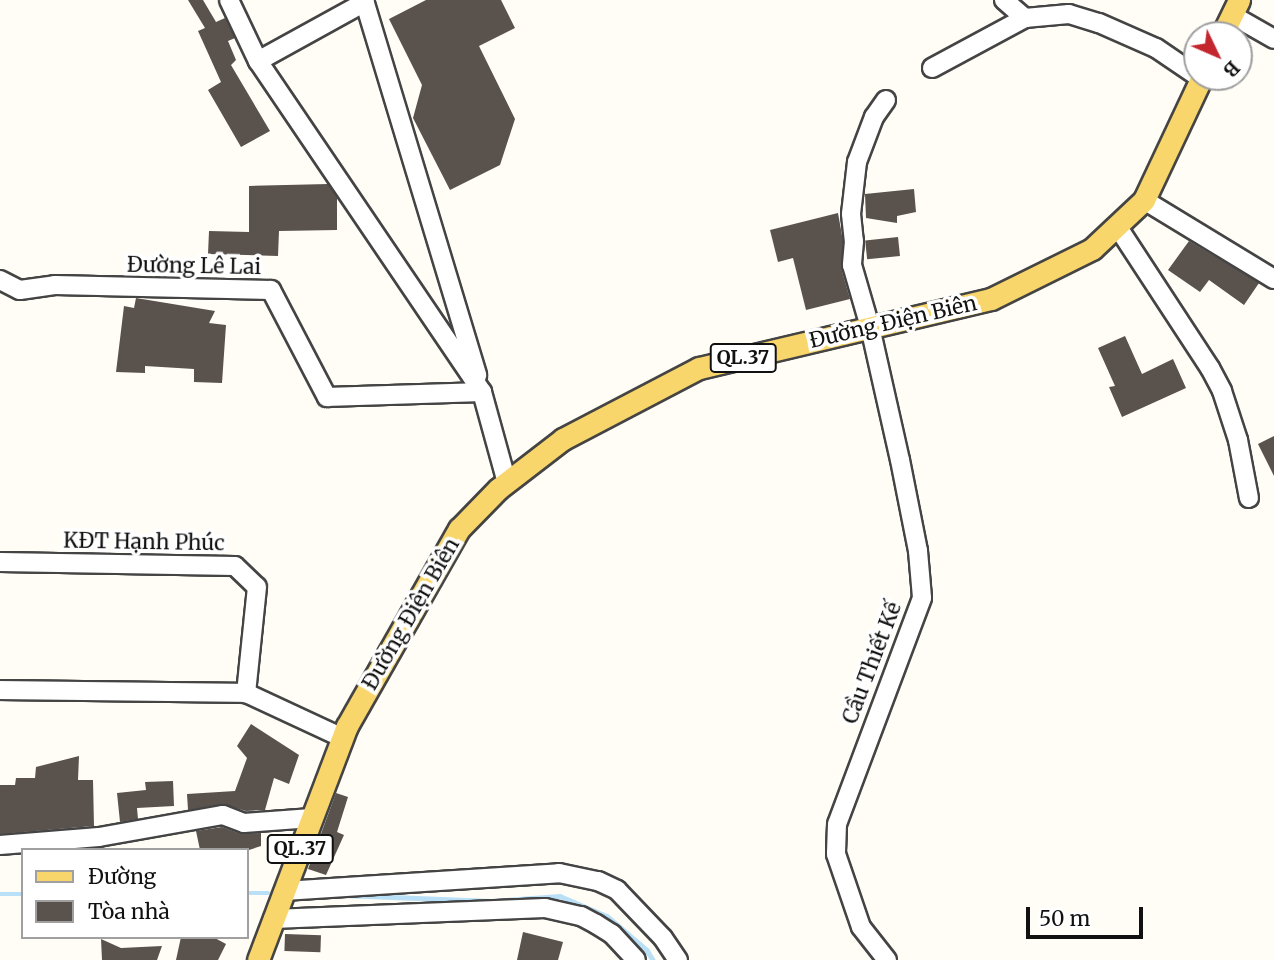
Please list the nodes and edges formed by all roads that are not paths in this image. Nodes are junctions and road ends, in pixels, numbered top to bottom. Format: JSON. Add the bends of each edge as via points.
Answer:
{"nodes":[{"id":1,"x":229,"y":0,"type":"edge"},
{"id":2,"x":1004,"y":0,"type":"edge"},
{"id":3,"x":365,"y":1,"type":"edge"},
{"id":4,"x":1235,"y":8,"type":"edge"},
{"id":5,"x":1025,"y":18,"type":"junction"},
{"id":6,"x":1274,"y":39,"type":"edge"},
{"id":7,"x":258,"y":61,"type":"junction"},
{"id":8,"x":1183,"y":66,"type":"edge"},
{"id":9,"x":932,"y":68,"type":"dead end"},
{"id":10,"x":1194,"y":91,"type":"edge"},
{"id":11,"x":886,"y":100,"type":"dead end"},
{"id":12,"x":1144,"y":200,"type":"junction"},
{"id":13,"x":1117,"y":226,"type":"junction"},
{"id":14,"x":1274,"y":279,"type":"edge"},
{"id":15,"x":0,"y":280,"type":"edge"},
{"id":16,"x":870,"y":327,"type":"junction"},
{"id":17,"x":482,"y":392,"type":"junction"},
{"id":18,"x":507,"y":483,"type":"junction"},
{"id":19,"x":1249,"y":498,"type":"dead end"},
{"id":20,"x":0,"y":562,"type":"edge"},
{"id":21,"x":0,"y":690,"type":"edge"},
{"id":22,"x":246,"y":693,"type":"junction"},
{"id":23,"x":343,"y":738,"type":"junction"},
{"id":24,"x":312,"y":818,"type":"junction"},
{"id":25,"x":0,"y":845,"type":"edge"},
{"id":26,"x":284,"y":891,"type":"junction"},
{"id":27,"x":273,"y":919,"type":"junction"},
{"id":28,"x":258,"y":960,"type":"edge"},
{"id":29,"x":636,"y":960,"type":"edge"},
{"id":30,"x":678,"y":960,"type":"edge"},
{"id":31,"x":887,"y":960,"type":"edge"}],
"edges":[{"from":1,"to":7,"type":"street"},
{"from":2,"to":5,"type":"street"},
{"from":3,"to":7,"type":"street"},
{"from":3,"to":17,"type":"street"},
{"from":4,"to":6,"type":"street"},
{"from":5,"to":8,"type":"street","via":[[1069,14],[1099,23],[1156,48]]},
{"from":5,"to":9,"type":"street"},
{"from":7,"to":17,"type":"street"},
{"from":10,"to":12,"type":"main road","name":"Đường Điện Biên","number":"QL.37"},
{"from":11,"to":16,"type":"street","name":"Cầu Thiết Kế","via":[[874,117],[857,162],[851,214],[852,265]]},
{"from":12,"to":13,"type":"main road","name":"Đường Điện Biên","number":"QL.37"},
{"from":12,"to":14,"type":"street"},
{"from":13,"to":16,"type":"main road","name":"Đường Điện Biên","number":"QL.37","via":[[1092,248],[991,299]]},
{"from":13,"to":19,"type":"street","via":[[1222,391],[1238,440]]},
{"from":15,"to":17,"type":"street","name":"Đường Lê Lai","via":[[20,290],[55,285],[271,290],[327,397]]},
{"from":16,"to":18,"type":"main road","name":"Đường Điện Biên","number":"QL.37","via":[[699,368],[564,439]]},
{"from":16,"to":31,"type":"street","name":"Cầu Thiết Kế","via":[[913,525],[922,598],[837,824],[836,854],[861,926]]},
{"from":17,"to":18,"type":"street"},
{"from":18,"to":23,"type":"main road","name":"Đường Điện Biên","number":"QL.37","via":[[458,529]]},
{"from":20,"to":22,"type":"street","name":"KĐT Hạnh Phúc","via":[[235,566],[257,587]]},
{"from":21,"to":22,"type":"street"},
{"from":22,"to":23,"type":"street"},
{"from":23,"to":24,"type":"main road","name":"Đường Điện Biên","number":"QL.37"},
{"from":24,"to":25,"type":"street","via":[[244,823],[223,816],[99,836]]},
{"from":24,"to":26,"type":"main road","name":"Đường Điện Biên","number":"QL.37"},
{"from":26,"to":27,"type":"main road","name":"Đường Điện Biên","number":"QL.37"},
{"from":26,"to":30,"type":"street","via":[[559,873],[617,890]]},
{"from":27,"to":28,"type":"main road","name":"Đường Điện Biên","number":"QL.37"},
{"from":27,"to":29,"type":"street","via":[[545,908],[596,924]]}]}
